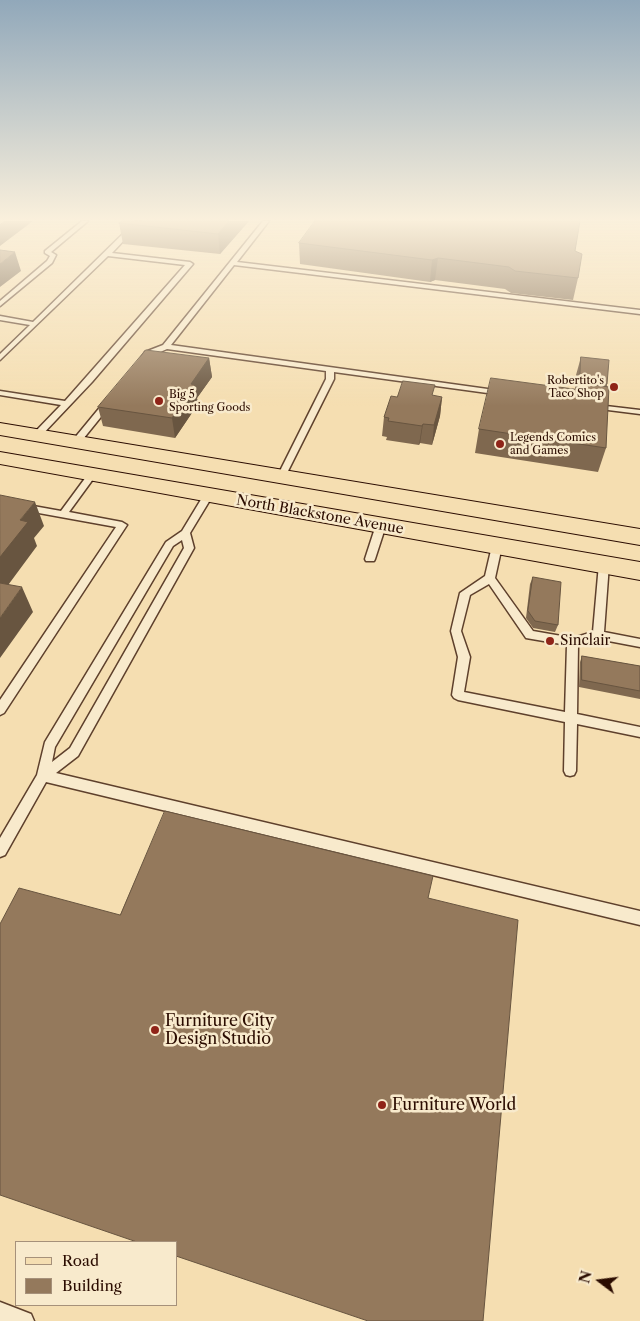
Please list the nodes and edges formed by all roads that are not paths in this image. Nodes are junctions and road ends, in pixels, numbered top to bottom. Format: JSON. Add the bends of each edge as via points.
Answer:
{"nodes":[{"id":1,"x":25,"y":283,"type":"edge"},
{"id":2,"x":78,"y":283,"type":"edge"},
{"id":3,"x":174,"y":283,"type":"edge"},
{"id":4,"x":217,"y":283,"type":"edge"},
{"id":5,"x":396,"y":283,"type":"edge"},
{"id":6,"x":0,"y":304,"type":"edge"},
{"id":7,"x":640,"y":312,"type":"edge"},
{"id":8,"x":0,"y":318,"type":"edge"},
{"id":9,"x":35,"y":324,"type":"junction"},
{"id":10,"x":166,"y":347,"type":"junction"},
{"id":11,"x":0,"y":358,"type":"edge"},
{"id":12,"x":136,"y":369,"type":"edge"},
{"id":13,"x":330,"y":370,"type":"junction"},
{"id":14,"x":0,"y":393,"type":"edge"},
{"id":15,"x":514,"y":395,"type":"edge"},
{"id":16,"x":112,"y":398,"type":"edge"},
{"id":17,"x":67,"y":404,"type":"junction"},
{"id":18,"x":582,"y":404,"type":"edge"},
{"id":19,"x":640,"y":412,"type":"edge"},
{"id":20,"x":0,"y":430,"type":"edge"},
{"id":21,"x":36,"y":436,"type":"junction"},
{"id":22,"x":76,"y":442,"type":"junction"},
{"id":23,"x":0,"y":458,"type":"edge"},
{"id":24,"x":92,"y":475,"type":"junction"},
{"id":25,"x":281,"y":477,"type":"junction"},
{"id":26,"x":208,"y":495,"type":"junction"},
{"id":27,"x":0,"y":503,"type":"edge"},
{"id":28,"x":63,"y":514,"type":"junction"},
{"id":29,"x":381,"y":525,"type":"junction"},
{"id":30,"x":185,"y":533,"type":"junction"},
{"id":31,"x":640,"y":537,"type":"edge"},
{"id":32,"x":497,"y":546,"type":"junction"},
{"id":33,"x":370,"y":559,"type":"dead end"},
{"id":34,"x":604,"y":564,"type":"junction"},
{"id":35,"x":640,"y":571,"type":"edge"},
{"id":36,"x":490,"y":578,"type":"junction"},
{"id":37,"x":598,"y":635,"type":"junction"},
{"id":38,"x":573,"y":642,"type":"junction"},
{"id":39,"x":640,"y":643,"type":"edge"},
{"id":40,"x":0,"y":710,"type":"edge"},
{"id":41,"x":572,"y":719,"type":"junction"},
{"id":42,"x":640,"y":732,"type":"edge"},
{"id":43,"x":570,"y":771,"type":"dead end"},
{"id":44,"x":43,"y":776,"type":"junction"},
{"id":45,"x":0,"y":851,"type":"edge"},
{"id":46,"x":640,"y":918,"type":"edge"},
{"id":47,"x":0,"y":1312,"type":"edge"},
{"id":48,"x":24,"y":1321,"type":"edge"}],
"edges":[{"from":1,"to":6,"type":"lane"},
{"from":2,"to":9,"type":"lane"},
{"from":3,"to":17,"type":"lane"},
{"from":4,"to":10,"type":"lane"},
{"from":5,"to":7,"type":"lane"},
{"from":8,"to":9,"type":"lane"},
{"from":9,"to":11,"type":"lane"},
{"from":10,"to":12,"type":"lane","via":[[148,354]]},
{"from":10,"to":13,"type":"lane"},
{"from":13,"to":15,"type":"lane"},
{"from":13,"to":25,"type":"lane","via":[[330,379]]},
{"from":14,"to":17,"type":"lane"},
{"from":16,"to":22,"type":"lane"},
{"from":17,"to":21,"type":"lane"},
{"from":18,"to":19,"type":"lane"},
{"from":20,"to":21,"type":"main road"},
{"from":21,"to":22,"type":"main road"},
{"from":22,"to":25,"type":"main road"},
{"from":23,"to":24,"type":"main road","name":"North Blackstone Avenue"},
{"from":24,"to":26,"type":"main road","name":"North Blackstone Avenue"},
{"from":24,"to":28,"type":"lane"},
{"from":25,"to":31,"type":"main road"},
{"from":26,"to":29,"type":"main road","name":"North Blackstone Avenue"},
{"from":26,"to":30,"type":"lane"},
{"from":27,"to":28,"type":"lane"},
{"from":28,"to":40,"type":"lane","via":[[122,525]]},
{"from":29,"to":32,"type":"main road","name":"North Blackstone Avenue"},
{"from":29,"to":33,"type":"lane"},
{"from":30,"to":44,"type":"lane","via":[[169,544],[54,737]]},
{"from":30,"to":44,"type":"lane","via":[[189,548],[74,752]]},
{"from":32,"to":34,"type":"main road","name":"North Blackstone Avenue"},
{"from":32,"to":36,"type":"lane"},
{"from":34,"to":35,"type":"main road","name":"North Blackstone Avenue"},
{"from":34,"to":37,"type":"lane"},
{"from":36,"to":38,"type":"lane","via":[[530,635]]},
{"from":36,"to":41,"type":"lane","via":[[465,594],[456,631],[464,657],[458,695]]},
{"from":37,"to":38,"type":"lane"},
{"from":37,"to":39,"type":"lane"},
{"from":38,"to":41,"type":"lane"},
{"from":41,"to":42,"type":"lane"},
{"from":41,"to":43,"type":"lane"},
{"from":44,"to":45,"type":"lane"},
{"from":44,"to":46,"type":"lane"},
{"from":47,"to":48,"type":"lane"}]}
